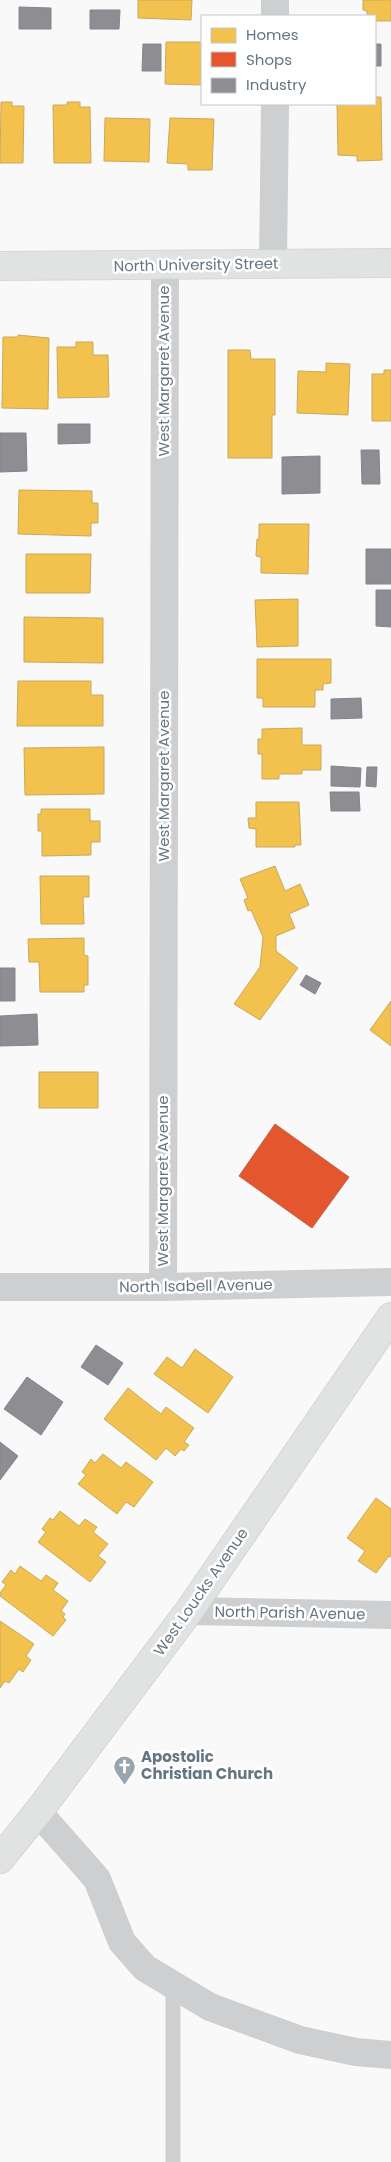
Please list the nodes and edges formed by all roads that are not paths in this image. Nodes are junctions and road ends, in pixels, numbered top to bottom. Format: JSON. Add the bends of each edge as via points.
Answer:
{"nodes":[{"id":1,"x":276,"y":0,"type":"edge"},
{"id":2,"x":275,"y":15,"type":"edge"},
{"id":3,"x":274,"y":105,"type":"edge"},
{"id":4,"x":391,"y":263,"type":"edge"},
{"id":5,"x":273,"y":264,"type":"junction"},
{"id":6,"x":0,"y":266,"type":"edge"},
{"id":7,"x":165,"y":266,"type":"junction"},
{"id":8,"x":391,"y":1282,"type":"edge"},
{"id":9,"x":0,"y":1287,"type":"edge"},
{"id":10,"x":163,"y":1287,"type":"junction"},
{"id":11,"x":391,"y":1317,"type":"edge"},
{"id":12,"x":189,"y":1611,"type":"junction"},
{"id":13,"x":391,"y":1615,"type":"edge"},
{"id":14,"x":38,"y":1812,"type":"junction"},
{"id":15,"x":0,"y":1859,"type":"edge"},
{"id":16,"x":173,"y":1986,"type":"junction"},
{"id":17,"x":391,"y":2056,"type":"edge"},
{"id":18,"x":173,"y":2162,"type":"edge"}],
"edges":[{"from":1,"to":2,"type":"street"},
{"from":3,"to":5,"type":"street"},
{"from":4,"to":5,"type":"street","name":"North University Street"},
{"from":5,"to":7,"type":"street","name":"North University Street"},
{"from":6,"to":7,"type":"street","name":"North University Street"},
{"from":7,"to":10,"type":"street","name":"West Margaret Avenue"},
{"from":8,"to":10,"type":"street","name":"North Isabell Avenue"},
{"from":9,"to":10,"type":"street","name":"North Isabell Avenue"},
{"from":11,"to":12,"type":"street","name":"West Loucks Avenue"},
{"from":12,"to":13,"type":"street","name":"North Parish Avenue"},
{"from":12,"to":14,"type":"street","name":"West Loucks Avenue"},
{"from":14,"to":15,"type":"street","name":"West Loucks Avenue"},
{"from":14,"to":16,"type":"street","via":[[96,1879],[122,1942],[145,1968]]},
{"from":16,"to":17,"type":"street","via":[[210,2007],[300,2040]]},
{"from":16,"to":18,"type":"lane"}]}
